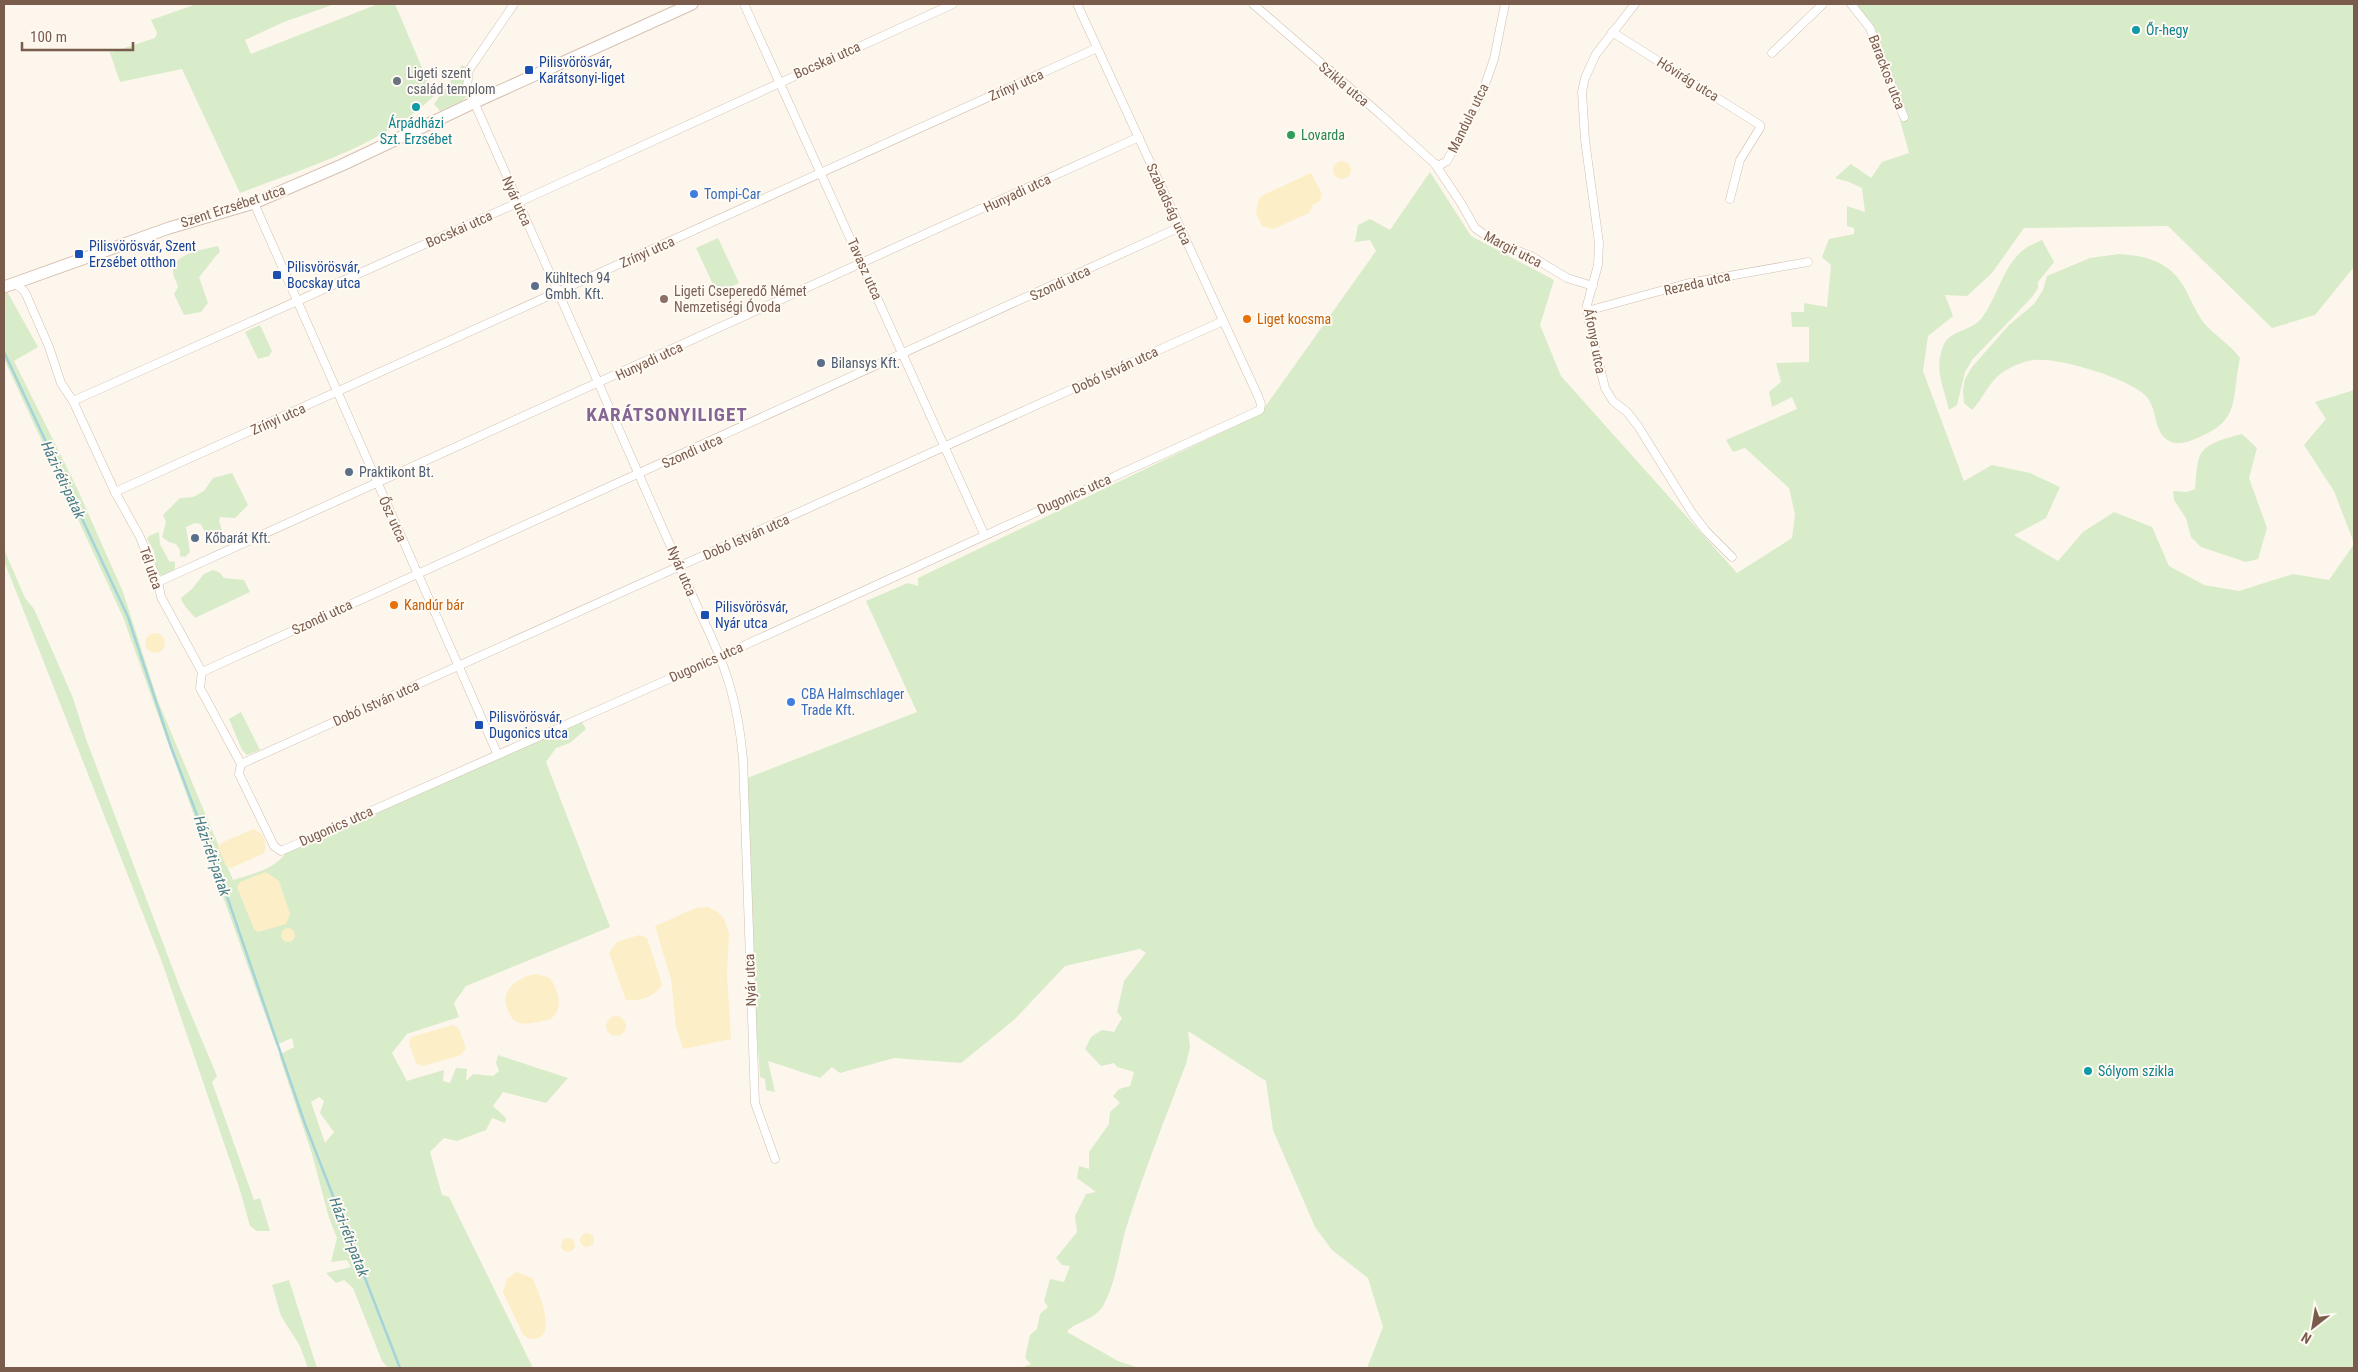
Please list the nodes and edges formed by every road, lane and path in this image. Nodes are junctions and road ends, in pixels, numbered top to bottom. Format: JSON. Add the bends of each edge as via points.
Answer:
{"nodes":[{"id":1,"x":514,"y":4,"type":"edge"},
{"id":2,"x":692,"y":4,"type":"edge"},
{"id":3,"x":744,"y":4,"type":"edge"},
{"id":4,"x":953,"y":4,"type":"edge"},
{"id":5,"x":1077,"y":4,"type":"edge"},
{"id":6,"x":1252,"y":4,"type":"edge"},
{"id":7,"x":1504,"y":4,"type":"edge"},
{"id":8,"x":1636,"y":4,"type":"edge"},
{"id":9,"x":1823,"y":4,"type":"edge"},
{"id":10,"x":1851,"y":4,"type":"edge"},
{"id":11,"x":1612,"y":32,"type":"junction"},
{"id":12,"x":1098,"y":48,"type":"junction"},
{"id":13,"x":1772,"y":53,"type":"dead end"},
{"id":14,"x":779,"y":82,"type":"junction"},
{"id":15,"x":473,"y":103,"type":"junction"},
{"id":16,"x":1904,"y":117,"type":"dead end"},
{"id":17,"x":1139,"y":137,"type":"junction"},
{"id":18,"x":1435,"y":164,"type":"junction"},
{"id":19,"x":821,"y":173,"type":"junction"},
{"id":20,"x":1730,"y":199,"type":"dead end"},
{"id":21,"x":254,"y":203,"type":"junction"},
{"id":22,"x":517,"y":203,"type":"junction"},
{"id":23,"x":1180,"y":227,"type":"junction"},
{"id":24,"x":1808,"y":262,"type":"dead end"},
{"id":25,"x":862,"y":263,"type":"junction"},
{"id":26,"x":9,"y":285,"type":"edge"},
{"id":27,"x":1593,"y":286,"type":"junction"},
{"id":28,"x":557,"y":292,"type":"junction"},
{"id":29,"x":296,"y":301,"type":"junction"},
{"id":30,"x":1588,"y":312,"type":"junction"},
{"id":31,"x":1223,"y":321,"type":"junction"},
{"id":32,"x":904,"y":355,"type":"junction"},
{"id":33,"x":598,"y":384,"type":"junction"},
{"id":34,"x":336,"y":393,"type":"junction"},
{"id":35,"x":74,"y":401,"type":"junction"},
{"id":36,"x":1261,"y":404,"type":"joint"},
{"id":37,"x":945,"y":447,"type":"junction"},
{"id":38,"x":639,"y":475,"type":"junction"},
{"id":39,"x":377,"y":483,"type":"junction"},
{"id":40,"x":115,"y":492,"type":"junction"},
{"id":41,"x":984,"y":534,"type":"junction"},
{"id":42,"x":1732,"y":557,"type":"dead end"},
{"id":43,"x":680,"y":566,"type":"junction"},
{"id":44,"x":417,"y":574,"type":"junction"},
{"id":45,"x":158,"y":582,"type":"junction"},
{"id":46,"x":721,"y":656,"type":"junction"},
{"id":47,"x":458,"y":666,"type":"junction"},
{"id":48,"x":202,"y":672,"type":"junction"},
{"id":49,"x":497,"y":753,"type":"junction"},
{"id":50,"x":241,"y":764,"type":"junction"},
{"id":51,"x":281,"y":851,"type":"joint"},
{"id":52,"x":775,"y":1159,"type":"dead end"}],
"edges":[{"from":1,"to":15,"type":"street","name":"Nyár utca","via":[[469,70],[466,78]]},
{"from":2,"to":15,"type":"street","name":"Szent Erzsébet utca"},
{"from":3,"to":14,"type":"street","name":"Tavasz utca"},
{"from":4,"to":14,"type":"street","name":"Bocskai utca"},
{"from":5,"to":12,"type":"street","name":"Szabadság utca"},
{"from":6,"to":18,"type":"street","name":"Szikla utca"},
{"from":7,"to":18,"type":"street","name":"Mandula utca","via":[[1494,59],[1480,99],[1447,161]]},
{"from":8,"to":11,"type":"street","name":"Áfonya utca"},
{"from":9,"to":13,"type":"street"},
{"from":10,"to":16,"type":"street","name":"Barackos utca","via":[[1877,42]]},
{"from":11,"to":20,"type":"street","name":"Hóvirág utca","via":[[1760,125],[1740,160]]},
{"from":11,"to":27,"type":"street","name":"Áfonya utca","via":[[1591,64],[1582,92],[1599,243]]},
{"from":12,"to":17,"type":"street","name":"Szabadság utca"},
{"from":12,"to":19,"type":"street","name":"Zrínyi utca"},
{"from":14,"to":19,"type":"street","name":"Tavasz utca"},
{"from":14,"to":22,"type":"street","name":"Bocskai utca"},
{"from":15,"to":21,"type":"street","name":"Szent Erzsébet utca"},
{"from":15,"to":22,"type":"street","name":"Nyár utca"},
{"from":17,"to":23,"type":"street","name":"Szabadság utca"},
{"from":17,"to":25,"type":"street","name":"Hunyadi utca"},
{"from":18,"to":27,"type":"street","name":"Margit utca","via":[[1475,228],[1485,236],[1531,256],[1567,278]]},
{"from":19,"to":25,"type":"street","name":"Tavasz utca"},
{"from":19,"to":28,"type":"street","name":"Zrínyi utca"},
{"from":21,"to":26,"type":"street","name":"Szent Erzsébet utca","via":[[169,228]]},
{"from":21,"to":29,"type":"street","name":"Ősz utca"},
{"from":22,"to":28,"type":"street","name":"Nyár utca"},
{"from":22,"to":29,"type":"street","name":"Bocskai utca"},
{"from":23,"to":31,"type":"street","name":"Szabadság utca"},
{"from":23,"to":32,"type":"street","name":"Szondi utca"},
{"from":24,"to":30,"type":"street","name":"Rezeda utca","via":[[1689,283]]},
{"from":25,"to":32,"type":"street","name":"Tavasz utca"},
{"from":25,"to":33,"type":"street","name":"Hunyadi utca"},
{"from":26,"to":35,"type":"street","name":"Tél utca","via":[[25,292],[61,383]]},
{"from":27,"to":30,"type":"street","name":"Áfonya utca"},
{"from":28,"to":33,"type":"street","name":"Nyár utca"},
{"from":28,"to":34,"type":"street","name":"Zrínyi utca"},
{"from":29,"to":34,"type":"street","name":"Ősz utca"},
{"from":29,"to":35,"type":"street","name":"Bocskai utca"},
{"from":30,"to":42,"type":"street","name":"Áfonya utca","via":[[1608,394],[1638,426],[1706,531]]},
{"from":31,"to":36,"type":"street","name":"Szabadság utca"},
{"from":31,"to":37,"type":"street","name":"Dobó István utca"},
{"from":32,"to":37,"type":"street","name":"Tavasz utca"},
{"from":32,"to":38,"type":"street","name":"Szondi utca"},
{"from":33,"to":38,"type":"street","name":"Nyár utca"},
{"from":33,"to":39,"type":"street","name":"Hunyadi utca"},
{"from":34,"to":39,"type":"street","name":"Ősz utca"},
{"from":34,"to":40,"type":"street","name":"Zrínyi utca"},
{"from":35,"to":40,"type":"street","name":"Tél utca"},
{"from":36,"to":41,"type":"street","name":"Dugonics utca","via":[[1260,410]]},
{"from":37,"to":41,"type":"street","name":"Tavasz utca"},
{"from":37,"to":43,"type":"street","name":"Dobó István utca"},
{"from":38,"to":43,"type":"street","name":"Nyár utca"},
{"from":38,"to":44,"type":"street","name":"Szondi utca"},
{"from":39,"to":44,"type":"street","name":"Ősz utca"},
{"from":39,"to":45,"type":"street","name":"Hunyadi utca"},
{"from":40,"to":45,"type":"street","name":"Tél utca","via":[[140,536]]},
{"from":41,"to":46,"type":"street","name":"Dugonics utca"},
{"from":43,"to":46,"type":"street","name":"Nyár utca"},
{"from":43,"to":47,"type":"street","name":"Dobó István utca"},
{"from":44,"to":47,"type":"street","name":"Ősz utca"},
{"from":44,"to":48,"type":"street","name":"Szondi utca"},
{"from":45,"to":48,"type":"street","name":"Tél utca","via":[[161,597]]},
{"from":46,"to":49,"type":"street","name":"Dugonics utca"},
{"from":46,"to":52,"type":"street","name":"Nyár utca","via":[[740,727],[743,759],[754,1104]]},
{"from":47,"to":49,"type":"street","name":"Ősz utca"},
{"from":47,"to":50,"type":"street","name":"Dobó István utca"},
{"from":48,"to":50,"type":"street","name":"Tél utca","via":[[200,688]]},
{"from":49,"to":51,"type":"street","name":"Dugonics utca"},
{"from":50,"to":51,"type":"street","name":"Tél utca","via":[[239,774],[274,846]]}]}
